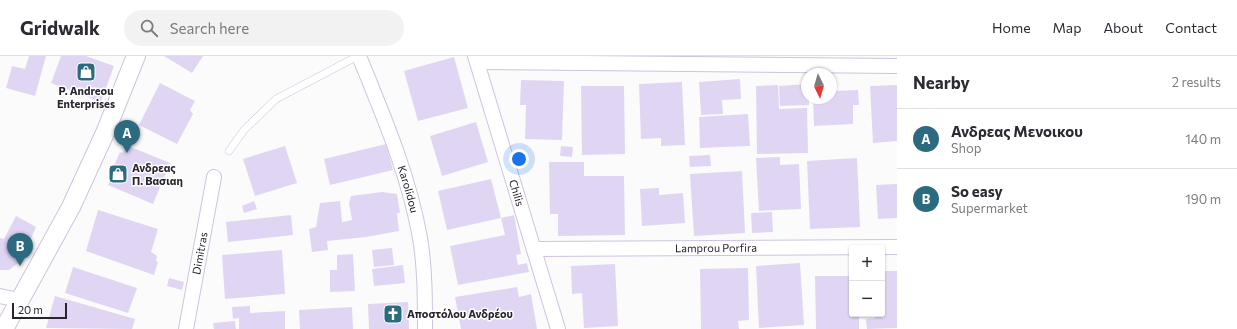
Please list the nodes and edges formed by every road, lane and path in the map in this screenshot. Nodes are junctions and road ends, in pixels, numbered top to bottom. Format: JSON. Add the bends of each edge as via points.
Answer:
{"nodes":[{"id":1,"x":136,"y":56,"type":"edge"},
{"id":2,"x":358,"y":56,"type":"edge"},
{"id":3,"x":476,"y":59,"type":"edge"},
{"id":4,"x":897,"y":66,"type":"edge"},
{"id":5,"x":229,"y":151,"type":"dead end"},
{"id":6,"x":214,"y":177,"type":"dead end"},
{"id":7,"x":897,"y":247,"type":"edge"},
{"id":8,"x":534,"y":249,"type":"junction"},
{"id":9,"x":0,"y":296,"type":"edge"},
{"id":10,"x":19,"y":300,"type":"junction"},
{"id":11,"x":4,"y":329,"type":"edge"},
{"id":12,"x":186,"y":329,"type":"edge"},
{"id":13,"x":425,"y":329,"type":"edge"},
{"id":14,"x":558,"y":329,"type":"edge"}],
"edges":[{"from":1,"to":10,"type":"street","via":[[105,134],[71,207]]},
{"from":2,"to":5,"type":"lane","via":[[276,99],[244,130]]},
{"from":2,"to":13,"type":"street","name":"Karolidou","via":[[398,155],[413,206],[423,265]]},
{"from":3,"to":4,"type":"street"},
{"from":3,"to":8,"type":"street","name":"Chilis"},
{"from":6,"to":12,"type":"street","name":"Dimitras"},
{"from":7,"to":8,"type":"street","name":"Lamprou Porfira"},
{"from":8,"to":14,"type":"street","name":"Chilis"},
{"from":9,"to":10,"type":"street"},
{"from":10,"to":11,"type":"street"}]}
